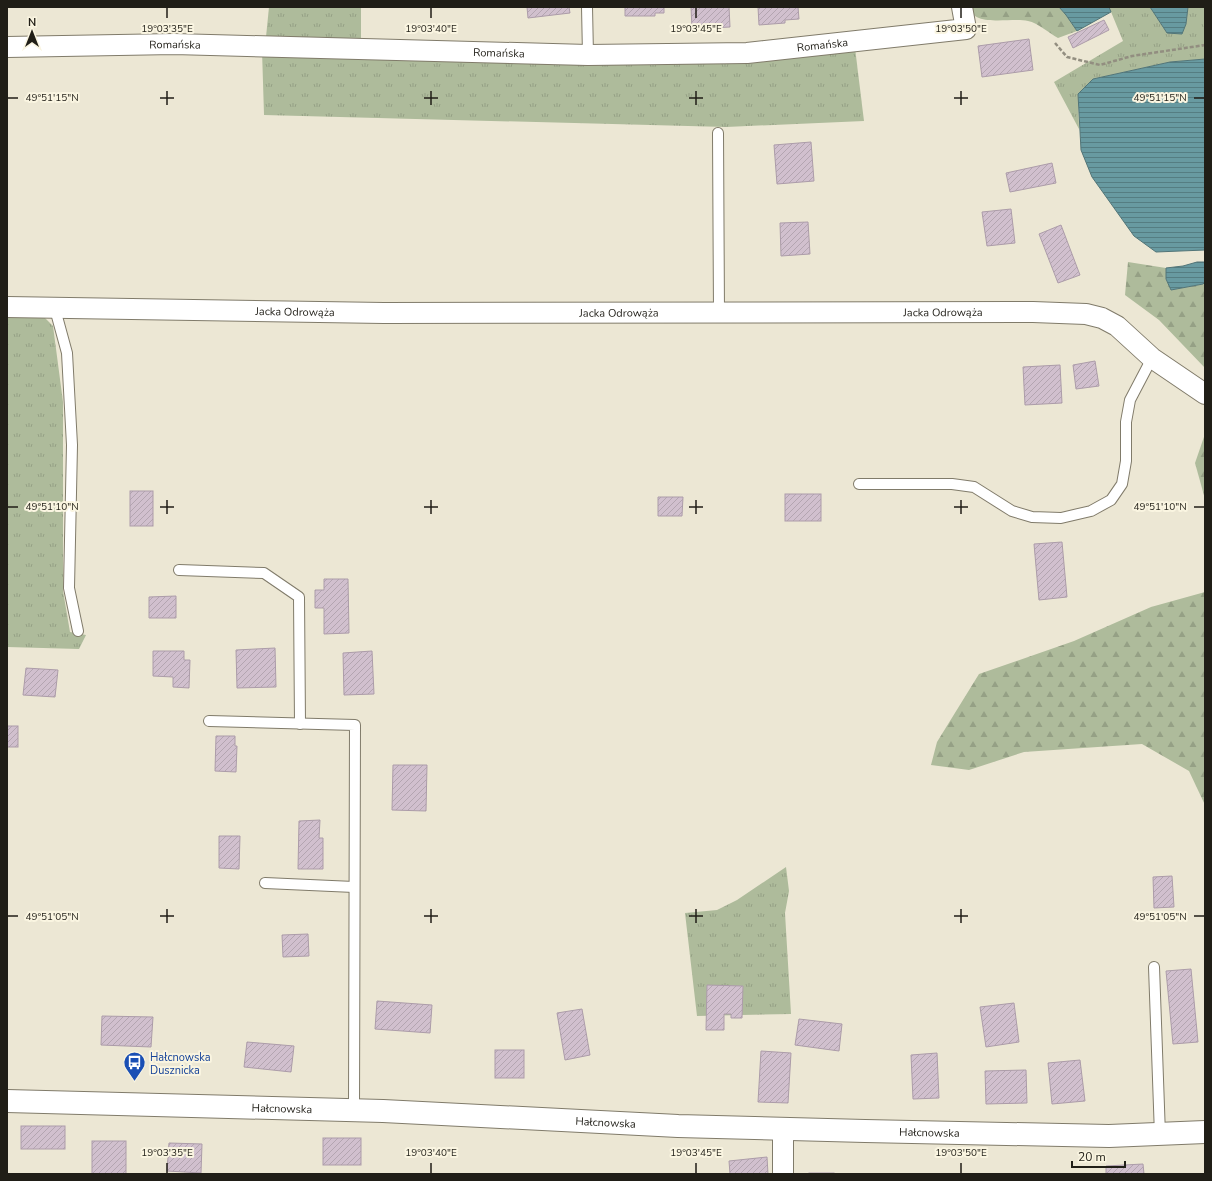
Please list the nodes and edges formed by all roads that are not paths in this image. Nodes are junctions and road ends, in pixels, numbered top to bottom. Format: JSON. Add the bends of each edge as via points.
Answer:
{"nodes":[{"id":1,"x":587,"y":7,"type":"edge"},
{"id":2,"x":962,"y":7,"type":"edge"},
{"id":3,"x":7,"y":47,"type":"edge"},
{"id":4,"x":588,"y":55,"type":"junction"},
{"id":5,"x":718,"y":133,"type":"dead end"},
{"id":6,"x":7,"y":307,"type":"edge"},
{"id":7,"x":55,"y":309,"type":"junction"},
{"id":8,"x":719,"y":313,"type":"junction"},
{"id":9,"x":1152,"y":358,"type":"junction"},
{"id":10,"x":1205,"y":394,"type":"edge"},
{"id":11,"x":859,"y":484,"type":"dead end"},
{"id":12,"x":179,"y":570,"type":"dead end"},
{"id":13,"x":78,"y":631,"type":"dead end"},
{"id":14,"x":209,"y":721,"type":"dead end"},
{"id":15,"x":300,"y":724,"type":"junction"},
{"id":16,"x":265,"y":883,"type":"dead end"},
{"id":17,"x":354,"y":887,"type":"junction"},
{"id":18,"x":1154,"y":967,"type":"dead end"},
{"id":19,"x":7,"y":1101,"type":"edge"},
{"id":20,"x":354,"y":1110,"type":"junction"},
{"id":21,"x":783,"y":1129,"type":"junction"},
{"id":22,"x":1205,"y":1132,"type":"edge"},
{"id":23,"x":1160,"y":1135,"type":"junction"},
{"id":24,"x":783,"y":1174,"type":"edge"}],
"edges":[{"from":1,"to":4,"type":"lane"},
{"from":2,"to":4,"type":"street","name":"Romańska","via":[[966,29],[944,32],[747,53]]},
{"from":3,"to":4,"type":"street","name":"Romańska","via":[[174,44]]},
{"from":5,"to":8,"type":"lane"},
{"from":6,"to":7,"type":"street","name":"Jacka Odrowąża"},
{"from":7,"to":8,"type":"street","name":"Jacka Odrowąża","via":[[384,313]]},
{"from":7,"to":13,"type":"lane","via":[[67,353],[72,446],[69,588]]},
{"from":8,"to":9,"type":"street","name":"Jacka Odrowąża","via":[[1086,314],[1102,318],[1117,326]]},
{"from":9,"to":10,"type":"street","name":"Jacka Odrowąża"},
{"from":9,"to":11,"type":"lane","via":[[1130,400],[1122,484],[1111,500],[1091,511],[1061,518],[1032,517],[1012,512],[974,487],[952,484]]},
{"from":12,"to":15,"type":"lane","via":[[264,573],[298,597]]},
{"from":14,"to":15,"type":"lane"},
{"from":15,"to":17,"type":"lane","via":[[355,725]]},
{"from":16,"to":17,"type":"lane"},
{"from":17,"to":20,"type":"lane"},
{"from":18,"to":23,"type":"lane"},
{"from":19,"to":20,"type":"street","name":"Hałcnowska"},
{"from":20,"to":21,"type":"street","name":"Hałcnowska"},
{"from":21,"to":23,"type":"street","name":"Hałcnowska","via":[[1027,1136]]},
{"from":21,"to":24,"type":"street"},
{"from":22,"to":23,"type":"street","name":"Hałcnowska"}]}
